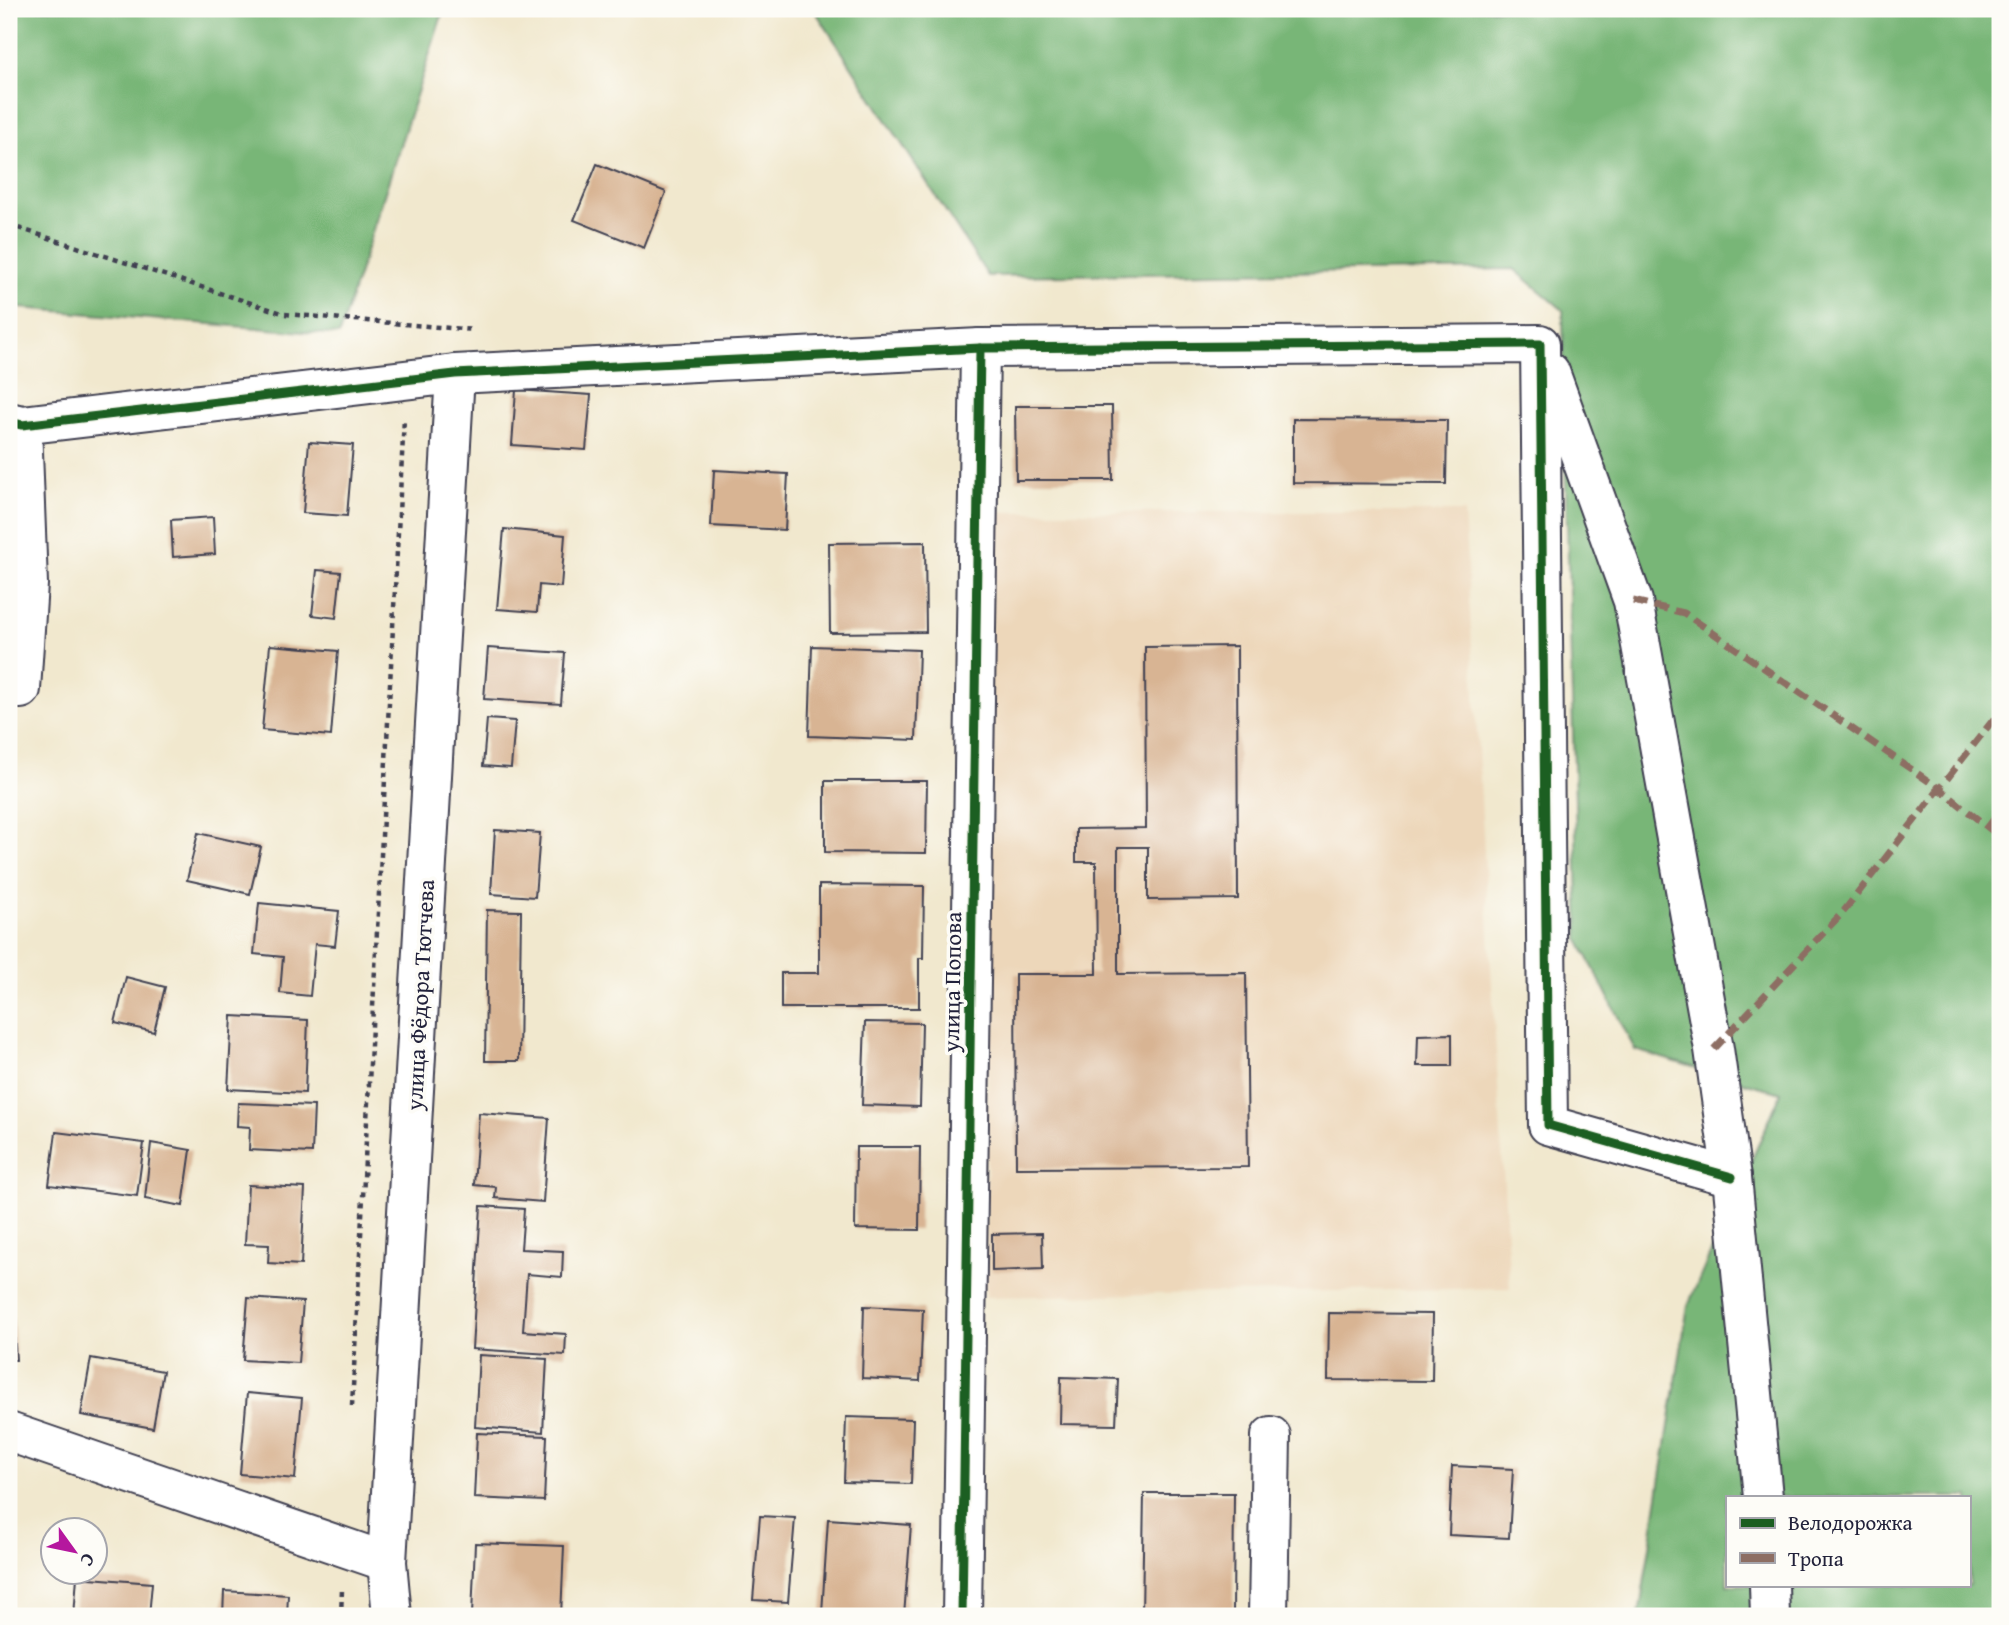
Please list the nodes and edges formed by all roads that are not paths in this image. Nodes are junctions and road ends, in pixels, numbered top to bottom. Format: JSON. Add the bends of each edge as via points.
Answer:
{"nodes":[{"id":1,"x":1540,"y":344,"type":"junction"},
{"id":2,"x":980,"y":348,"type":"junction"},
{"id":3,"x":467,"y":373,"type":"junction"},
{"id":4,"x":15,"y":423,"type":"edge"},
{"id":5,"x":9,"y":689,"type":"edge"},
{"id":6,"x":1732,"y":1177,"type":"junction"},
{"id":7,"x":9,"y":1432,"type":"edge"},
{"id":8,"x":1271,"y":1436,"type":"dead end"},
{"id":9,"x":1763,"y":1496,"type":"edge"},
{"id":10,"x":387,"y":1562,"type":"junction"},
{"id":11,"x":1769,"y":1586,"type":"edge"},
{"id":12,"x":392,"y":1616,"type":"edge"},
{"id":13,"x":962,"y":1616,"type":"edge"},
{"id":14,"x":1268,"y":1616,"type":"edge"},
{"id":15,"x":1770,"y":1616,"type":"edge"}],
"edges":[{"from":1,"to":2,"type":"street"},
{"from":1,"to":6,"type":"street","via":[[1633,601],[1714,1049]]},
{"from":1,"to":6,"type":"street","via":[[1548,1125]]},
{"from":2,"to":3,"type":"street"},
{"from":2,"to":13,"type":"street","name":"улица Попова"},
{"from":3,"to":4,"type":"street"},
{"from":3,"to":10,"type":"street","name":"улица Фёдора Тютчева"},
{"from":4,"to":5,"type":"street","via":[[28,584],[21,689]]},
{"from":6,"to":9,"type":"street"},
{"from":7,"to":10,"type":"street"},
{"from":8,"to":14,"type":"street"},
{"from":10,"to":12,"type":"street","name":"улица Фёдора Тютчева"},
{"from":11,"to":15,"type":"street"}]}
